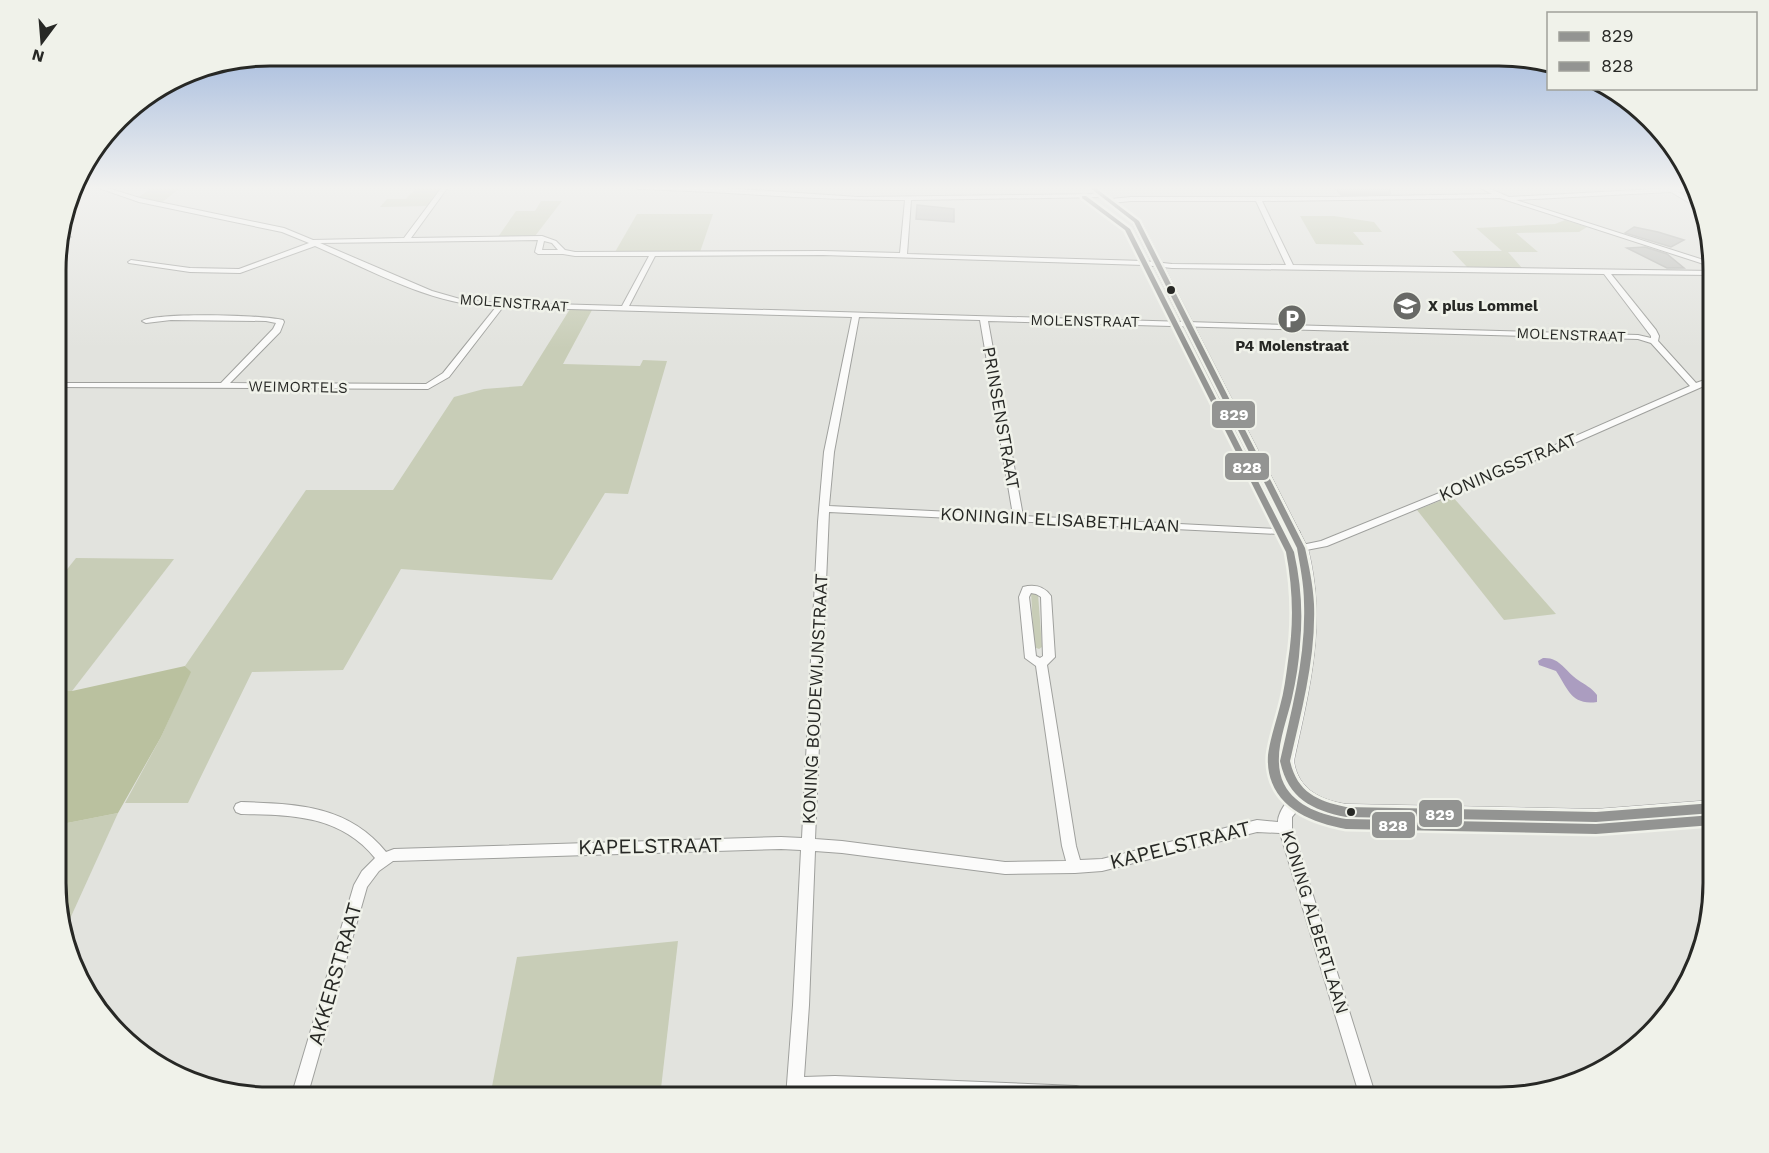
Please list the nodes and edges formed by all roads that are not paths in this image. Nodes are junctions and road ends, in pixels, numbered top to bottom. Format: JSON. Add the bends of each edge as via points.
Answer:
{"nodes":[{"id":1,"x":312,"y":241,"type":"edge"},
{"id":2,"x":369,"y":241,"type":"edge"},
{"id":3,"x":541,"y":241,"type":"edge"},
{"id":4,"x":550,"y":241,"type":"edge"},
{"id":5,"x":904,"y":241,"type":"edge"},
{"id":6,"x":1146,"y":241,"type":"edge"},
{"id":7,"x":1278,"y":241,"type":"edge"},
{"id":8,"x":1636,"y":241,"type":"edge"},
{"id":9,"x":315,"y":242,"type":"junction"},
{"id":10,"x":563,"y":252,"type":"junction"},
{"id":11,"x":653,"y":254,"type":"junction"},
{"id":12,"x":903,"y":256,"type":"junction"},
{"id":13,"x":131,"y":262,"type":"dead end"},
{"id":14,"x":1703,"y":263,"type":"edge"},
{"id":15,"x":1158,"y":264,"type":"junction"},
{"id":16,"x":1291,"y":268,"type":"junction"},
{"id":17,"x":1606,"y":272,"type":"junction"},
{"id":18,"x":1703,"y":273,"type":"edge"},
{"id":19,"x":501,"y":305,"type":"junction"},
{"id":20,"x":624,"y":309,"type":"junction"},
{"id":21,"x":856,"y":315,"type":"junction"},
{"id":22,"x":984,"y":319,"type":"junction"},
{"id":23,"x":146,"y":321,"type":"dead end"},
{"id":24,"x":1188,"y":324,"type":"junction"},
{"id":25,"x":1654,"y":341,"type":"junction"},
{"id":26,"x":1703,"y":383,"type":"edge"},
{"id":27,"x":66,"y":385,"type":"edge"},
{"id":28,"x":223,"y":386,"type":"junction"},
{"id":29,"x":1694,"y":386,"type":"junction"},
{"id":30,"x":824,"y":509,"type":"junction"},
{"id":31,"x":1018,"y":518,"type":"junction"},
{"id":32,"x":1298,"y":541,"type":"junction"},
{"id":33,"x":1041,"y":664,"type":"junction"},
{"id":34,"x":1304,"y":795,"type":"junction"},
{"id":35,"x":241,"y":808,"type":"dead end"},
{"id":36,"x":1703,"y":809,"type":"edge"},
{"id":37,"x":1285,"y":828,"type":"junction"},
{"id":38,"x":809,"y":846,"type":"junction"},
{"id":39,"x":383,"y":858,"type":"junction"},
{"id":40,"x":1075,"y":867,"type":"junction"},
{"id":41,"x":302,"y":1087,"type":"edge"},
{"id":42,"x":795,"y":1087,"type":"edge"},
{"id":43,"x":818,"y":1087,"type":"edge"},
{"id":44,"x":907,"y":1087,"type":"edge"},
{"id":45,"x":1365,"y":1087,"type":"edge"}],
"edges":[{"from":1,"to":9,"type":"street","name":"MOLENSTRAAT"},
{"from":2,"to":9,"type":"street"},
{"from":3,"to":10,"type":"street","via":[[538,252]]},
{"from":4,"to":10,"type":"street"},
{"from":5,"to":12,"type":"street"},
{"from":6,"to":15,"type":"main road"},
{"from":7,"to":16,"type":"street"},
{"from":8,"to":14,"type":"street"},
{"from":9,"to":13,"type":"street","via":[[235,271]]},
{"from":9,"to":19,"type":"street","name":"MOLENSTRAAT","via":[[429,293]]},
{"from":10,"to":11,"type":"street"},
{"from":11,"to":12,"type":"street"},
{"from":11,"to":20,"type":"street"},
{"from":12,"to":15,"type":"street"},
{"from":15,"to":16,"type":"street"},
{"from":15,"to":24,"type":"main road"},
{"from":16,"to":17,"type":"street"},
{"from":17,"to":18,"type":"street"},
{"from":17,"to":25,"type":"street","via":[[1655,336]]},
{"from":19,"to":20,"type":"street","name":"MOLENSTRAAT"},
{"from":19,"to":28,"type":"street","name":"WEIMORTELS","via":[[446,375],[428,387]]},
{"from":20,"to":21,"type":"street","name":"MOLENSTRAAT"},
{"from":21,"to":22,"type":"street","name":"MOLENSTRAAT"},
{"from":21,"to":30,"type":"street","name":"KONING BOUDEWIJNSTRAAT","via":[[830,442]]},
{"from":22,"to":24,"type":"street","name":"MOLENSTRAAT"},
{"from":22,"to":31,"type":"street","name":"PRINSENSTRAAT"},
{"from":23,"to":28,"type":"street","via":[[171,318],[280,322],[277,330]]},
{"from":24,"to":25,"type":"street","name":"MOLENSTRAAT","via":[[1627,337]]},
{"from":24,"to":32,"type":"main road"},
{"from":25,"to":29,"type":"street"},
{"from":26,"to":29,"type":"street","name":"KONINGSSTRAAT"},
{"from":27,"to":28,"type":"street","name":"WEIMORTELS"},
{"from":29,"to":32,"type":"street","name":"KONINGSSTRAAT","via":[[1526,461],[1323,543]]},
{"from":30,"to":31,"type":"street","name":"KONINGIN ELISABETHLAAN"},
{"from":30,"to":38,"type":"street","name":"KONING BOUDEWIJNSTRAAT"},
{"from":31,"to":32,"type":"street","name":"KONINGIN ELISABETHLAAN"},
{"from":32,"to":34,"type":"main road","via":[[1311,585],[1312,622],[1285,764],[1289,780]]},
{"from":33,"to":33,"type":"street","via":[[1031,658],[1024,597],[1027,590],[1034,588],[1046,596],[1049,657]]},
{"from":33,"to":40,"type":"street"},
{"from":34,"to":36,"type":"main road","via":[[1328,809],[1377,813],[1596,817]]},
{"from":34,"to":37,"type":"street","name":"KONING ALBERTLAAN","via":[[1285,815]]},
{"from":35,"to":39,"type":"street","via":[[293,810],[327,817],[364,834]]},
{"from":37,"to":40,"type":"street","name":"KAPELSTRAAT","via":[[1257,826],[1102,865]]},
{"from":37,"to":45,"type":"street","name":"KONING ALBERTLAAN"},
{"from":38,"to":39,"type":"street","name":"KAPELSTRAAT","via":[[780,843],[576,848],[402,853]]},
{"from":38,"to":40,"type":"street","name":"KAPELSTRAAT","via":[[1005,868]]},
{"from":38,"to":42,"type":"street","name":"KONING BOUDEWIJNSTRAAT"},
{"from":39,"to":41,"type":"street","name":"AKKERSTRAAT","via":[[361,885]]},
{"from":43,"to":44,"type":"street","name":"KONING BOUDEWIJNSTRAAT"}]}
